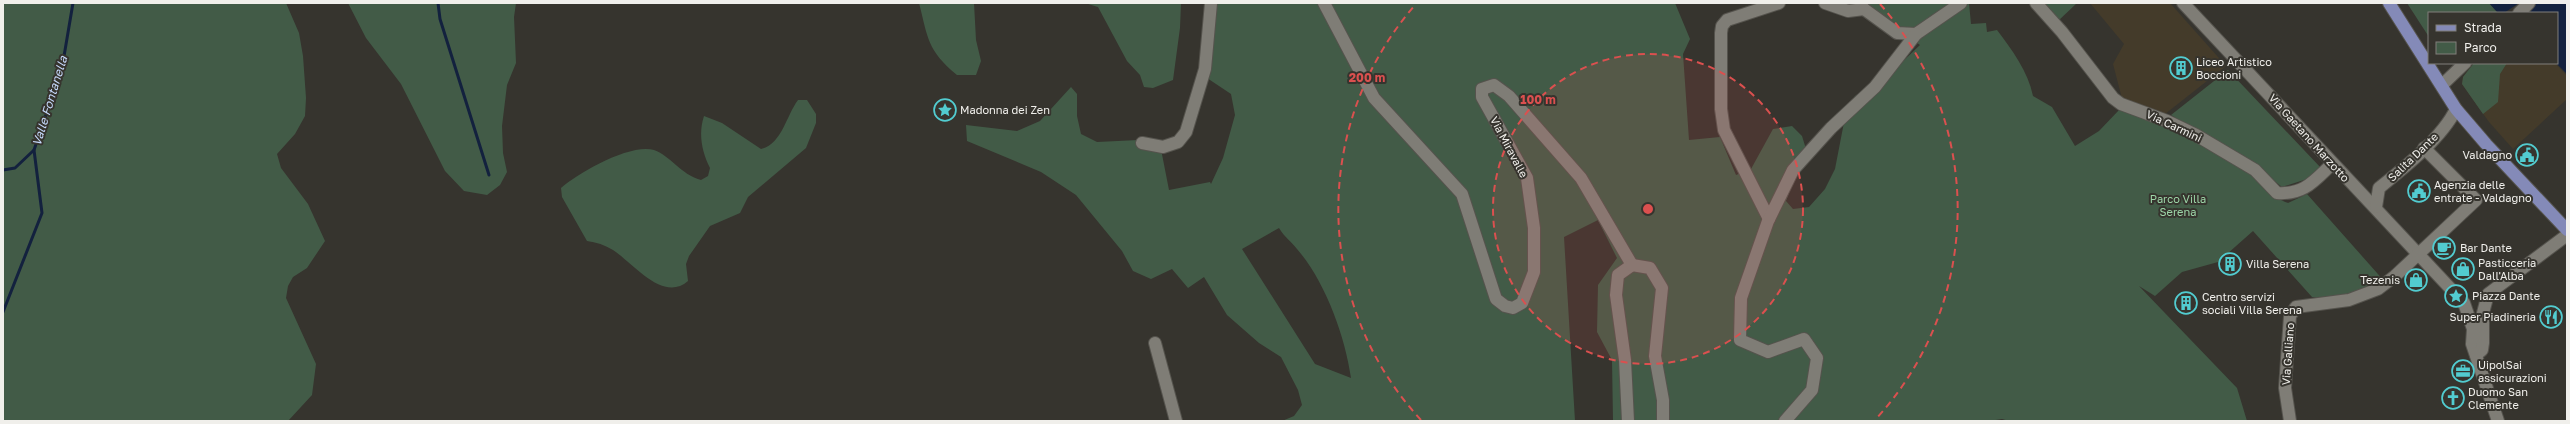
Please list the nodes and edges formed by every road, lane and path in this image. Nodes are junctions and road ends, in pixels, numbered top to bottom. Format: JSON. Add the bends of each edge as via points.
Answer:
{"nodes":[{"id":1,"x":1211,"y":3,"type":"edge"},
{"id":2,"x":1324,"y":3,"type":"edge"},
{"id":3,"x":1779,"y":3,"type":"edge"},
{"id":4,"x":1825,"y":3,"type":"edge"},
{"id":5,"x":1961,"y":3,"type":"edge"},
{"id":6,"x":2036,"y":3,"type":"edge"},
{"id":7,"x":2183,"y":3,"type":"edge"},
{"id":8,"x":2389,"y":3,"type":"edge"},
{"id":9,"x":2530,"y":3,"type":"edge"},
{"id":10,"x":1865,"y":6,"type":"edge"},
{"id":11,"x":2520,"y":12,"type":"edge"},
{"id":12,"x":1916,"y":34,"type":"junction"},
{"id":13,"x":2428,"y":63,"type":"edge"},
{"id":14,"x":2428,"y":64,"type":"edge"},
{"id":15,"x":2464,"y":64,"type":"edge"},
{"id":16,"x":2442,"y":85,"type":"junction"},
{"id":17,"x":2456,"y":109,"type":"junction"},
{"id":18,"x":1142,"y":143,"type":"dead end"},
{"id":19,"x":2424,"y":148,"type":"junction"},
{"id":20,"x":2332,"y":164,"type":"junction"},
{"id":21,"x":2376,"y":207,"type":"junction"},
{"id":22,"x":1768,"y":219,"type":"junction"},
{"id":23,"x":2567,"y":230,"type":"edge"},
{"id":24,"x":2567,"y":235,"type":"edge"},
{"id":25,"x":2419,"y":253,"type":"junction"},
{"id":26,"x":1632,"y":265,"type":"junction"},
{"id":27,"x":1155,"y":343,"type":"dead end"},
{"id":28,"x":2476,"y":355,"type":"junction"},
{"id":29,"x":1176,"y":421,"type":"edge"},
{"id":30,"x":1628,"y":421,"type":"edge"},
{"id":31,"x":1663,"y":421,"type":"edge"},
{"id":32,"x":1785,"y":421,"type":"edge"},
{"id":33,"x":2290,"y":421,"type":"edge"},
{"id":34,"x":2498,"y":421,"type":"edge"}],
"edges":[{"from":1,"to":18,"type":"street","via":[[1205,69],[1186,132],[1178,142],[1163,147]]},
{"from":2,"to":26,"type":"street","name":"Via Miravalle","via":[[1374,98],[1462,194],[1496,299],[1513,308],[1522,303],[1534,272],[1534,228],[1527,178],[1482,97],[1482,89],[1489,85],[1494,84],[1509,96],[1581,178]]},
{"from":3,"to":22,"type":"street","via":[[1727,20],[1720,33],[1721,109],[1724,130]]},
{"from":4,"to":10,"type":"street","via":[[1848,11]]},
{"from":5,"to":12,"type":"street"},
{"from":6,"to":20,"type":"street","name":"Via Carmini","via":[[2113,98],[2121,104],[2196,135],[2255,170],[2277,193],[2291,194],[2303,189]]},
{"from":7,"to":20,"type":"street","name":"Via Gaetano Marzotto","via":[[2259,82]]},
{"from":8,"to":13,"type":"main road"},
{"from":9,"to":11,"type":"street"},
{"from":10,"to":12,"type":"street","via":[[1897,33]]},
{"from":12,"to":22,"type":"street","via":[[1875,87],[1831,128],[1793,170]]},
{"from":14,"to":16,"type":"main road"},
{"from":15,"to":16,"type":"street"},
{"from":16,"to":17,"type":"main road"},
{"from":17,"to":19,"type":"street","name":"Salita Dante","via":[[2450,121]]},
{"from":17,"to":23,"type":"main road"},
{"from":19,"to":21,"type":"street","name":"Salita Dante","via":[[2379,188]]},
{"from":19,"to":25,"type":"street","name":"Via Galliano","via":[[2476,200]]},
{"from":20,"to":21,"type":"street","name":"Via Gaetano Marzotto","via":[[2366,201]]},
{"from":21,"to":25,"type":"street","name":"Via Gaetano Marzotto"},
{"from":22,"to":32,"type":"street","via":[[1741,298],[1740,340],[1768,352],[1804,340],[1817,358],[1812,390]]},
{"from":24,"to":28,"type":"street","via":[[2488,294],[2483,313],[2482,350]]},
{"from":25,"to":28,"type":"street","via":[[2464,303],[2473,329],[2472,344]]},
{"from":25,"to":33,"type":"street","name":"Via Galliano","via":[[2378,289],[2349,300],[2296,307],[2290,316],[2285,388]]},
{"from":26,"to":30,"type":"street","via":[[1618,275],[1616,295],[1625,360]]},
{"from":26,"to":31,"type":"street","via":[[1650,268],[1662,288],[1655,356],[1663,400]]},
{"from":27,"to":29,"type":"street"},
{"from":28,"to":34,"type":"street"}]}
